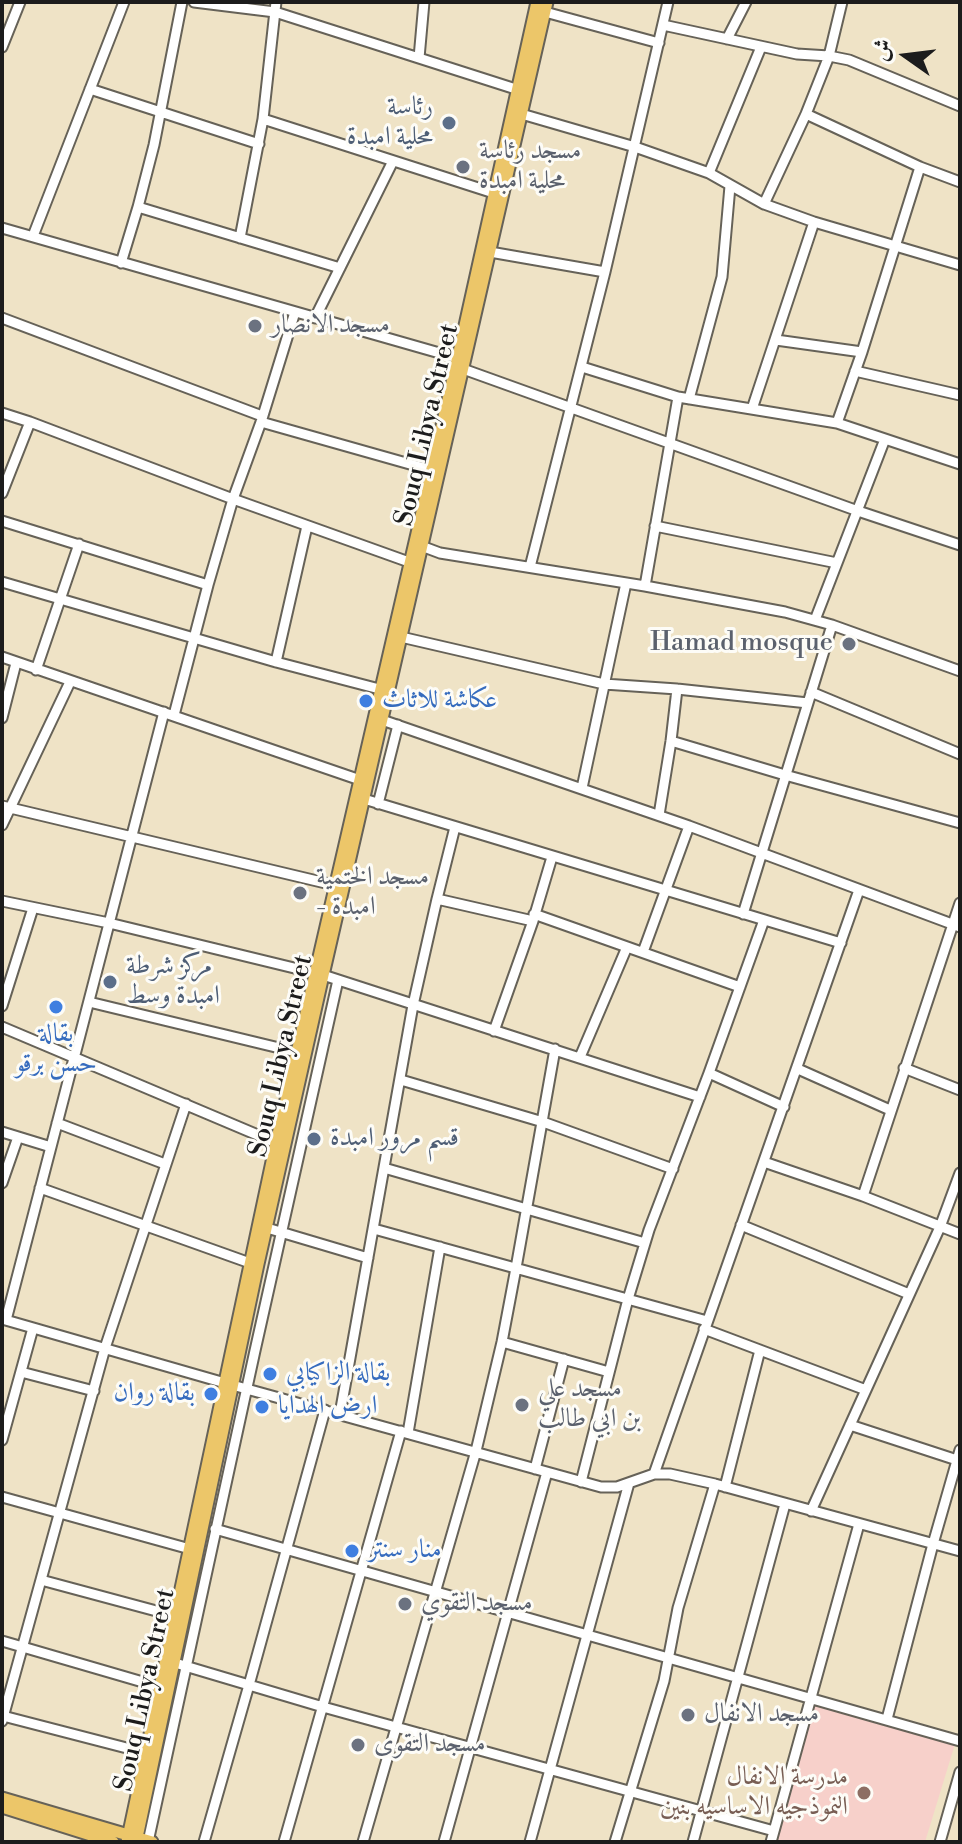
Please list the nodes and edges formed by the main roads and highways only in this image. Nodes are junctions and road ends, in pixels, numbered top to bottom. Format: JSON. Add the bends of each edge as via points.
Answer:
{"nodes":[{"id":1,"x":543,"y":5,"type":"edge"},
{"id":2,"x":498,"y":194,"type":"junction"},
{"id":3,"x":462,"y":362,"type":"junction"},
{"id":4,"x":418,"y":546,"type":"junction"},
{"id":5,"x":384,"y":690,"type":"junction"},
{"id":6,"x":364,"y":781,"type":"junction"},
{"id":7,"x":318,"y":974,"type":"junction"},
{"id":8,"x":280,"y":1144,"type":"junction"},
{"id":9,"x":229,"y":1384,"type":"junction"},
{"id":10,"x":2,"y":1798,"type":"edge"},
{"id":11,"x":2,"y":1807,"type":"edge"},
{"id":12,"x":132,"y":1820,"type":"junction"},
{"id":13,"x":103,"y":1828,"type":"junction"},
{"id":14,"x":140,"y":1840,"type":"edge"},
{"id":15,"x":113,"y":1842,"type":"edge"}],
"edges":[{"from":1,"to":2,"type":"main road","name":"Souq Libya Street"},
{"from":2,"to":3,"type":"main road","name":"Souq Libya Street"},
{"from":2,"to":3,"type":"main road","name":"Souq Libya Street","via":[[490,252]]},
{"from":3,"to":4,"type":"main road","name":"Souq Libya Street"},
{"from":3,"to":4,"type":"main road","name":"Souq Libya Street","via":[[431,470]]},
{"from":4,"to":5,"type":"main road","name":"Souq Libya Street","via":[[401,637]]},
{"from":4,"to":5,"type":"main road","name":"Souq Libya Street","via":[[409,562]]},
{"from":5,"to":6,"type":"main road","name":"Souq Libya Street"},
{"from":5,"to":6,"type":"main road","name":"Souq Libya Street","via":[[382,720]]},
{"from":6,"to":7,"type":"main road","name":"Souq Libya Street","via":[[334,885]]},
{"from":6,"to":7,"type":"main road","name":"Souq Libya Street","via":[[364,799]]},
{"from":7,"to":8,"type":"main road","name":"Souq Libya Street"},
{"from":7,"to":8,"type":"main road","name":"Souq Libya Street","via":[[296,1052]]},
{"from":8,"to":9,"type":"main road","name":"Souq Libya Street","via":[[250,1263]]},
{"from":8,"to":9,"type":"main road","name":"Souq Libya Street","via":[[267,1228]]},
{"from":9,"to":12,"type":"main road","name":"Souq Libya Street"},
{"from":9,"to":14,"type":"main road","name":"Souq Libya Street","via":[[181,1665]]},
{"from":10,"to":13,"type":"main road"},
{"from":11,"to":15,"type":"main road"},
{"from":12,"to":13,"type":"main road"},
{"from":12,"to":14,"type":"main road","name":"Souq Libya Street"},
{"from":13,"to":14,"type":"main road"}]}
